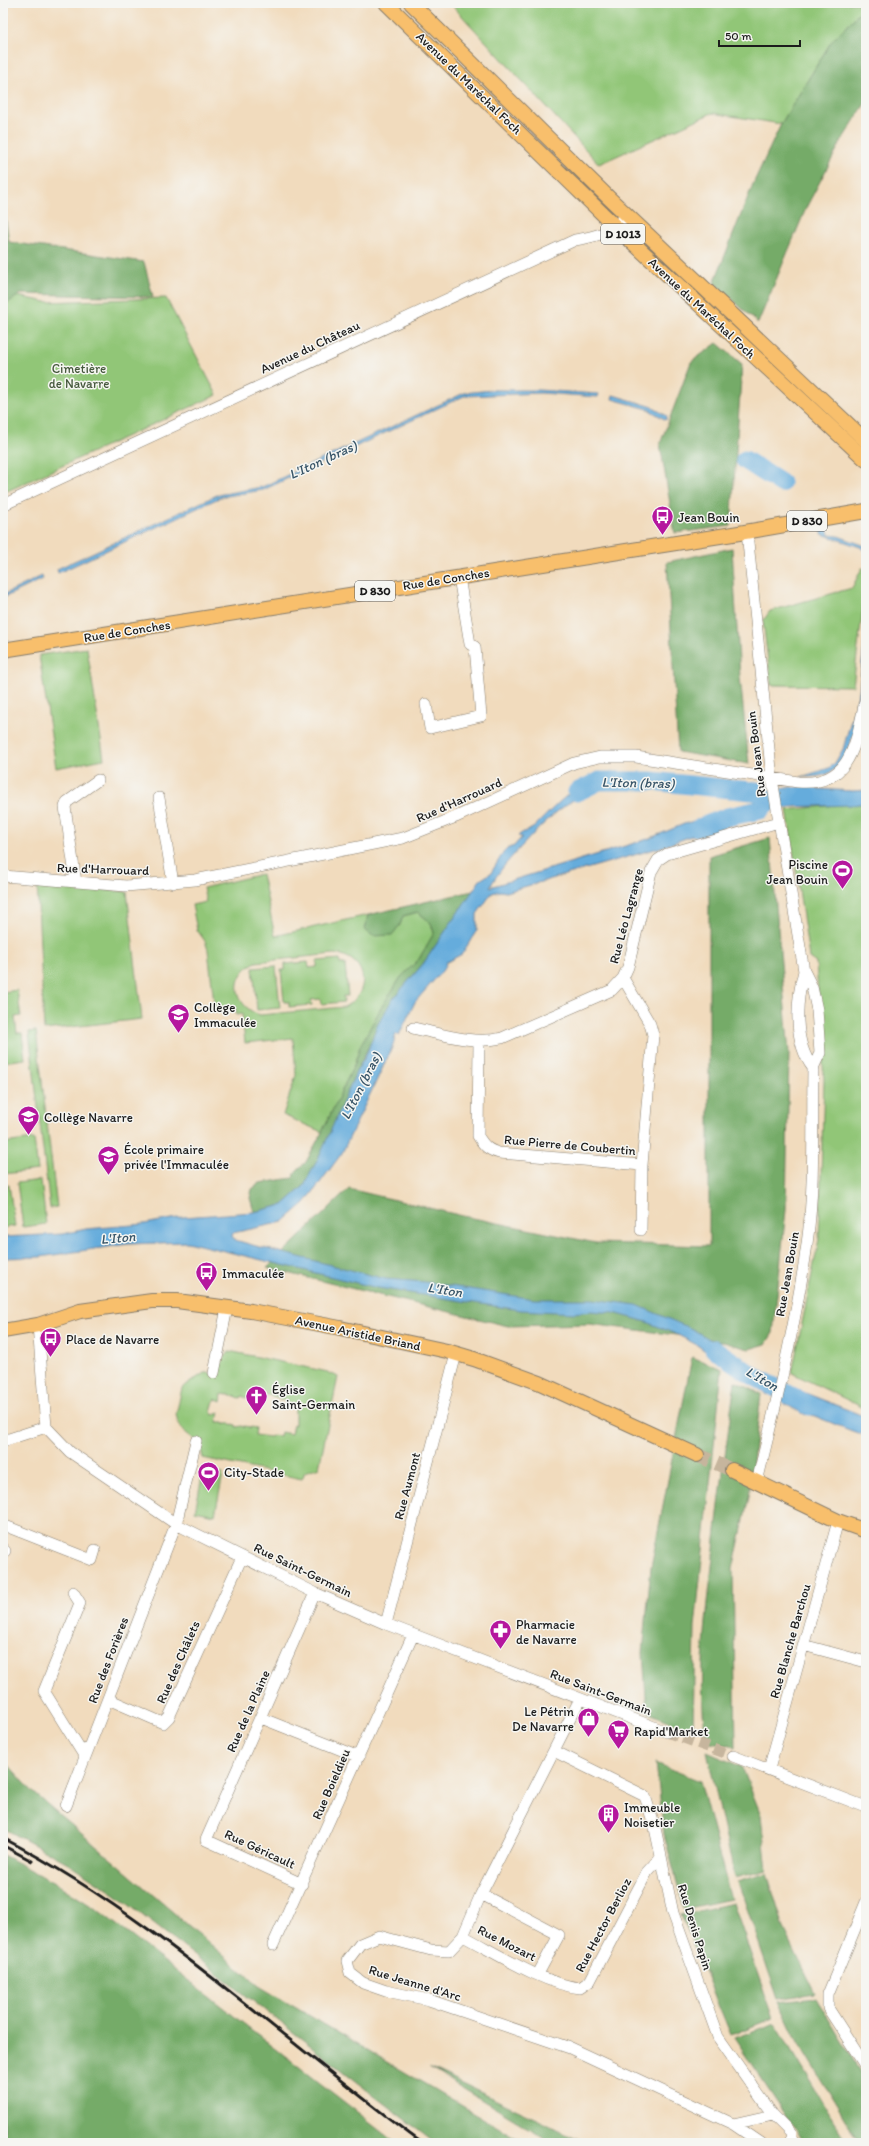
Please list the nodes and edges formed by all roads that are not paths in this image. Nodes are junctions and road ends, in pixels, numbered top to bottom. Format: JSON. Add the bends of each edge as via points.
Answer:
{"nodes":[{"id":1,"x":386,"y":3,"type":"edge"},
{"id":2,"x":411,"y":3,"type":"edge"},
{"id":3,"x":627,"y":215,"type":"junction"},
{"id":4,"x":616,"y":227,"type":"junction"},
{"id":5,"x":866,"y":441,"type":"edge"},
{"id":6,"x":866,"y":460,"type":"edge"},
{"id":7,"x":3,"y":505,"type":"edge"},
{"id":8,"x":866,"y":511,"type":"edge"},
{"id":9,"x":747,"y":532,"type":"junction"},
{"id":10,"x":460,"y":577,"type":"junction"},
{"id":11,"x":3,"y":650,"type":"edge"},
{"id":12,"x":866,"y":697,"type":"edge"},
{"id":13,"x":426,"y":704,"type":"dead end"},
{"id":14,"x":98,"y":780,"type":"dead end"},
{"id":15,"x":773,"y":783,"type":"junction"},
{"id":16,"x":159,"y":798,"type":"dead end"},
{"id":17,"x":779,"y":822,"type":"junction"},
{"id":18,"x":3,"y":876,"type":"edge"},
{"id":19,"x":76,"y":882,"type":"junction"},
{"id":20,"x":173,"y":883,"type":"junction"},
{"id":21,"x":804,"y":971,"type":"junction"},
{"id":22,"x":623,"y":978,"type":"junction"},
{"id":23,"x":413,"y":1028,"type":"dead end"},
{"id":24,"x":479,"y":1041,"type":"junction"},
{"id":25,"x":813,"y":1068,"type":"junction"},
{"id":26,"x":642,"y":1165,"type":"junction"},
{"id":27,"x":641,"y":1230,"type":"dead end"},
{"id":28,"x":227,"y":1308,"type":"junction"},
{"id":29,"x":38,"y":1325,"type":"junction"},
{"id":30,"x":3,"y":1331,"type":"edge"},
{"id":31,"x":456,"y":1354,"type":"junction"},
{"id":32,"x":214,"y":1373,"type":"dead end"},
{"id":33,"x":46,"y":1427,"type":"junction"},
{"id":34,"x":3,"y":1441,"type":"edge"},
{"id":35,"x":196,"y":1441,"type":"dead end"},
{"id":36,"x":697,"y":1455,"type":"tunnel mouth"},
{"id":37,"x":732,"y":1470,"type":"tunnel mouth"},
{"id":38,"x":757,"y":1482,"type":"junction"},
{"id":39,"x":838,"y":1521,"type":"junction"},
{"id":40,"x":176,"y":1524,"type":"junction"},
{"id":41,"x":3,"y":1525,"type":"edge"},
{"id":42,"x":866,"y":1531,"type":"edge"},
{"id":43,"x":95,"y":1550,"type":"dead end"},
{"id":44,"x":242,"y":1557,"type":"junction"},
{"id":45,"x":73,"y":1592,"type":"dead end"},
{"id":46,"x":315,"y":1593,"type":"junction"},
{"id":47,"x":386,"y":1624,"type":"junction"},
{"id":48,"x":413,"y":1635,"type":"junction"},
{"id":49,"x":803,"y":1645,"type":"junction"},
{"id":50,"x":866,"y":1662,"type":"edge"},
{"id":51,"x":108,"y":1699,"type":"junction"},
{"id":52,"x":580,"y":1699,"type":"junction"},
{"id":53,"x":261,"y":1718,"type":"junction"},
{"id":54,"x":667,"y":1732,"type":"tunnel mouth"},
{"id":55,"x":554,"y":1751,"type":"junction"},
{"id":56,"x":733,"y":1756,"type":"tunnel mouth"},
{"id":57,"x":85,"y":1757,"type":"junction"},
{"id":58,"x":359,"y":1757,"type":"junction"},
{"id":59,"x":769,"y":1769,"type":"junction"},
{"id":60,"x":66,"y":1806,"type":"dead end"},
{"id":61,"x":866,"y":1807,"type":"edge"},
{"id":62,"x":206,"y":1840,"type":"joint"},
{"id":63,"x":661,"y":1857,"type":"junction"},
{"id":64,"x":302,"y":1884,"type":"junction"},
{"id":65,"x":481,"y":1894,"type":"junction"},
{"id":66,"x":866,"y":1902,"type":"edge"},
{"id":67,"x":462,"y":1936,"type":"junction"},
{"id":68,"x":273,"y":1945,"type":"dead end"},
{"id":69,"x":538,"y":1974,"type":"junction"},
{"id":70,"x":866,"y":2067,"type":"edge"},
{"id":71,"x":774,"y":2115,"type":"junction"},
{"id":72,"x":733,"y":2124,"type":"junction"},
{"id":73,"x":761,"y":2143,"type":"edge"},
{"id":74,"x":792,"y":2143,"type":"edge"}],
"edges":[{"from":1,"to":4,"type":"main road","name":"Avenue du Maréchal Foch","number":"D 1013"},
{"from":2,"to":3,"type":"main road","name":"Avenue du Maréchal Foch","number":"D 1013"},
{"from":3,"to":4,"type":"street","name":"Avenue du Château"},
{"from":3,"to":5,"type":"main road","name":"Avenue du Maréchal Foch","number":"D 1013"},
{"from":4,"to":6,"type":"main road","name":"Avenue du Maréchal Foch","number":"D 1013"},
{"from":4,"to":7,"type":"street","name":"Avenue du Château","via":[[596,236],[575,240]]},
{"from":8,"to":9,"type":"main road","name":"Rue de Conches","number":"D 830"},
{"from":9,"to":10,"type":"main road","name":"Rue de Conches","number":"D 830"},
{"from":9,"to":15,"type":"street","name":"Rue Jean Bouin"},
{"from":10,"to":11,"type":"main road","name":"Rue de Conches","number":"D 830"},
{"from":10,"to":13,"type":"street","via":[[470,644],[475,647],[481,716],[430,728]]},
{"from":12,"to":15,"type":"street","name":"Rue d'Harrouard","via":[[854,748],[844,766],[824,780]]},
{"from":14,"to":19,"type":"street","via":[[67,802],[65,807]]},
{"from":15,"to":17,"type":"street","name":"Rue Jean Bouin"},
{"from":15,"to":20,"type":"street","name":"Rue d'Harrouard","via":[[636,757],[588,759],[403,838]]},
{"from":16,"to":20,"type":"street"},
{"from":17,"to":21,"type":"street","name":"Rue Jean Bouin"},
{"from":17,"to":22,"type":"street","name":"Rue Léo Lagrange","via":[[662,856],[651,872],[628,967]]},
{"from":18,"to":19,"type":"street","name":"Rue d'Harrouard"},
{"from":19,"to":20,"type":"street","name":"Rue d'Harrouard","via":[[126,886]]},
{"from":21,"to":25,"type":"street","name":"Rue Jean Bouin","via":[[800,986],[799,1026],[801,1047]]},
{"from":21,"to":25,"type":"street","name":"Rue Jean Bouin","via":[[812,988],[817,1010],[820,1053]]},
{"from":22,"to":24,"type":"street","name":"Rue Léo Lagrange","via":[[612,990],[590,1000],[502,1038]]},
{"from":22,"to":26,"type":"street","name":"Rue Pierre de Coubertin","via":[[650,1024],[653,1035]]},
{"from":23,"to":24,"type":"street","name":"Rue Léo Lagrange"},
{"from":24,"to":26,"type":"street","name":"Rue Pierre de Coubertin","via":[[478,1136],[484,1146],[498,1152]]},
{"from":25,"to":38,"type":"street","name":"Rue Jean Bouin","via":[[812,1180],[807,1243],[777,1401]]},
{"from":26,"to":27,"type":"street","name":"Rue Pierre de Coubertin"},
{"from":28,"to":29,"type":"main road","name":"Avenue Aristide Briand","via":[[177,1301],[152,1301],[80,1311]]},
{"from":28,"to":31,"type":"main road","name":"Avenue Aristide Briand","via":[[340,1328]]},
{"from":28,"to":32,"type":"street"},
{"from":29,"to":30,"type":"main road","name":"Avenue Aristide Briand"},
{"from":29,"to":33,"type":"street"},
{"from":31,"to":36,"type":"main road","name":"Avenue Aristide Briand","via":[[540,1383]]},
{"from":31,"to":47,"type":"street","name":"Rue Aumont"},
{"from":33,"to":34,"type":"street"},
{"from":33,"to":40,"type":"street","name":"Rue Saint-Germain","via":[[70,1452]]},
{"from":35,"to":40,"type":"street","name":"Rue des Forières"},
{"from":37,"to":38,"type":"main road"},
{"from":38,"to":39,"type":"main road"},
{"from":39,"to":42,"type":"main road"},
{"from":39,"to":49,"type":"street","name":"Rue Blanche Barchou"},
{"from":40,"to":44,"type":"street","name":"Rue Saint-Germain"},
{"from":40,"to":51,"type":"street","name":"Rue des Forières"},
{"from":41,"to":43,"type":"street","via":[[92,1560]]},
{"from":44,"to":46,"type":"street","name":"Rue Saint-Germain"},
{"from":44,"to":51,"type":"street","name":"Rue des Châlets","via":[[169,1717],[163,1723]]},
{"from":45,"to":57,"type":"street","via":[[80,1603],[44,1691]]},
{"from":46,"to":47,"type":"street","name":"Rue Saint-Germain"},
{"from":46,"to":53,"type":"street","name":"Rue de la Plaine"},
{"from":47,"to":48,"type":"street","name":"Rue Saint-Germain"},
{"from":48,"to":52,"type":"street","name":"Rue Saint-Germain"},
{"from":48,"to":58,"type":"street","name":"Rue Boieldieu"},
{"from":49,"to":50,"type":"street"},
{"from":49,"to":59,"type":"street","name":"Rue Blanche Barchou"},
{"from":51,"to":57,"type":"street","name":"Rue des Forières"},
{"from":52,"to":54,"type":"street","name":"Rue Saint-Germain"},
{"from":52,"to":55,"type":"street","name":"Rue Jeanne d'Arc"},
{"from":53,"to":58,"type":"street"},
{"from":53,"to":62,"type":"street","name":"Rue de la Plaine"},
{"from":55,"to":63,"type":"street","name":"Rue Denis Papin","via":[[646,1796]]},
{"from":55,"to":65,"type":"street","name":"Rue Jeanne d'Arc"},
{"from":56,"to":59,"type":"street"},
{"from":57,"to":60,"type":"street","name":"Rue des Forières"},
{"from":58,"to":64,"type":"street","name":"Rue Boieldieu"},
{"from":59,"to":61,"type":"street"},
{"from":62,"to":64,"type":"street","name":"Rue Géricault"},
{"from":63,"to":69,"type":"street","name":"Rue Hector Berlioz","via":[[647,1872],[590,1981],[580,1988],[567,1987]]},
{"from":63,"to":71,"type":"street","name":"Rue Denis Papin","via":[[674,1913],[718,2037]]},
{"from":64,"to":68,"type":"street","name":"Rue Boieldieu"},
{"from":65,"to":67,"type":"street","name":"Rue Jeanne d'Arc"},
{"from":65,"to":69,"type":"street","via":[[558,1935]]},
{"from":66,"to":70,"type":"street","via":[[828,1994],[828,2008]]},
{"from":67,"to":69,"type":"street","name":"Rue Mozart"},
{"from":67,"to":72,"type":"street","name":"Rue Jeanne d'Arc","via":[[449,1951],[431,1950],[379,1936],[360,1944],[347,1961],[350,1973],[363,1983],[429,2000],[570,2048]]},
{"from":71,"to":72,"type":"street"},
{"from":71,"to":74,"type":"street","name":"Rue Denis Papin","via":[[791,2133]]},
{"from":72,"to":73,"type":"street","name":"Rue Jeanne d'Arc"}]}
